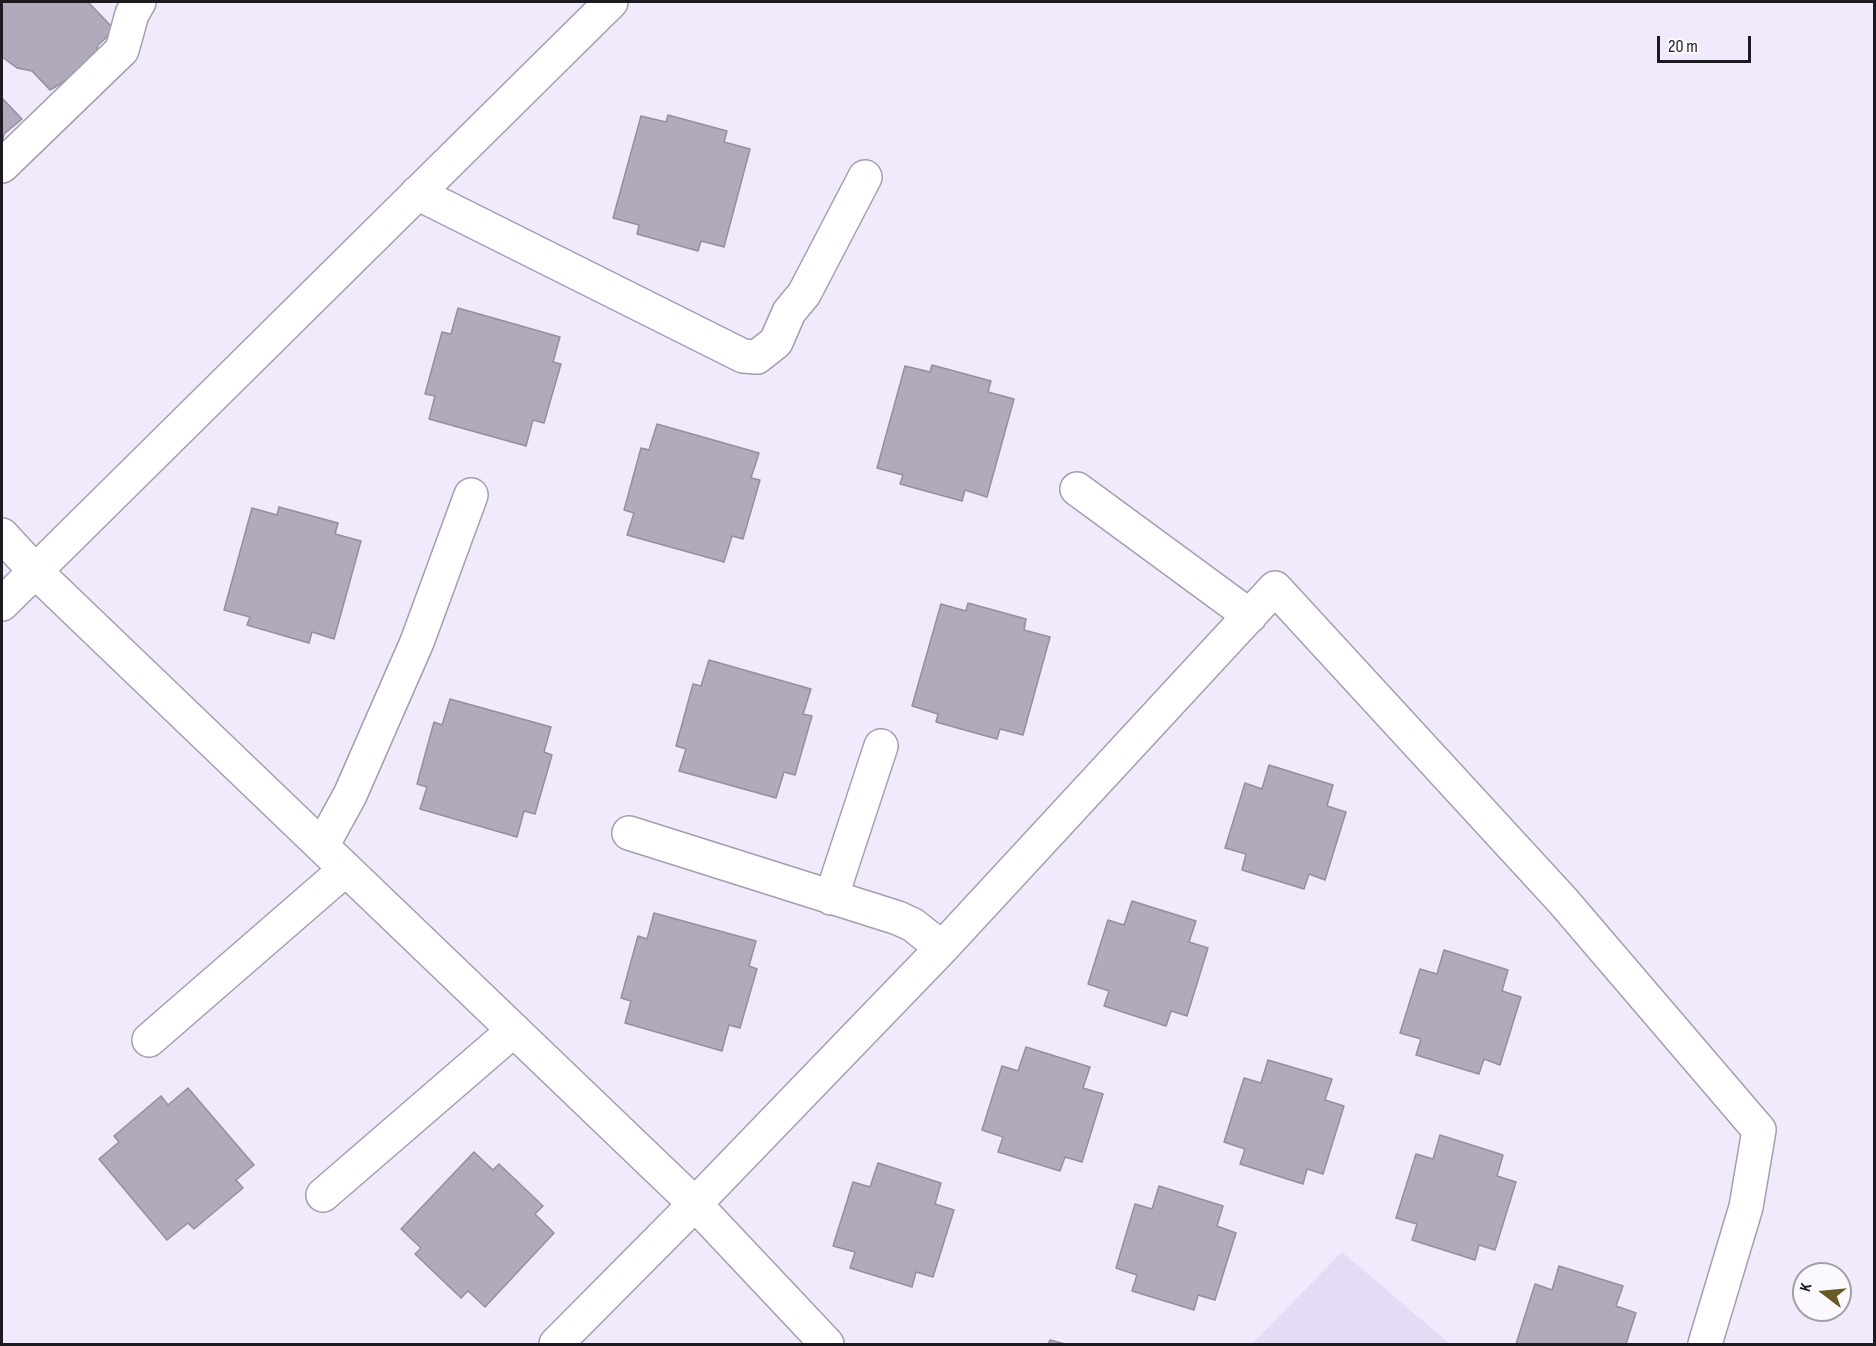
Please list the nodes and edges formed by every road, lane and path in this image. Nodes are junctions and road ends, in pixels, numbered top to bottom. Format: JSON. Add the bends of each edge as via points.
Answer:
{"nodes":[{"id":1,"x":139,"y":2,"type":"edge"},
{"id":2,"x":611,"y":2,"type":"edge"},
{"id":3,"x":2,"y":166,"type":"edge"},
{"id":4,"x":865,"y":177,"type":"dead end"},
{"id":5,"x":417,"y":193,"type":"junction"},
{"id":6,"x":1077,"y":489,"type":"dead end"},
{"id":7,"x":471,"y":495,"type":"dead end"},
{"id":8,"x":2,"y":536,"type":"edge"},
{"id":9,"x":35,"y":571,"type":"junction"},
{"id":10,"x":2,"y":604,"type":"edge"},
{"id":11,"x":1250,"y":616,"type":"junction"},
{"id":12,"x":881,"y":746,"type":"dead end"},
{"id":13,"x":629,"y":833,"type":"dead end"},
{"id":14,"x":322,"y":846,"type":"junction"},
{"id":15,"x":346,"y":869,"type":"junction"},
{"id":16,"x":831,"y":897,"type":"junction"},
{"id":17,"x":942,"y":948,"type":"junction"},
{"id":18,"x":514,"y":1030,"type":"junction"},
{"id":19,"x":149,"y":1040,"type":"dead end"},
{"id":20,"x":323,"y":1195,"type":"dead end"},
{"id":21,"x":696,"y":1204,"type":"junction"},
{"id":22,"x":556,"y":1344,"type":"edge"},
{"id":23,"x":827,"y":1344,"type":"edge"},
{"id":24,"x":1706,"y":1344,"type":"edge"}],
"edges":[{"from":1,"to":3,"type":"street","via":[[122,50]]},
{"from":2,"to":5,"type":"street"},
{"from":4,"to":5,"type":"street","via":[[776,342],[757,357],[743,356]]},
{"from":5,"to":9,"type":"street"},
{"from":6,"to":11,"type":"street"},
{"from":7,"to":14,"type":"street","via":[[417,642],[350,795]]},
{"from":8,"to":9,"type":"street"},
{"from":9,"to":10,"type":"street"},
{"from":9,"to":14,"type":"street"},
{"from":11,"to":17,"type":"street"},
{"from":11,"to":24,"type":"street","via":[[1275,588],[1563,901],[1759,1130],[1746,1207]]},
{"from":12,"to":16,"type":"street"},
{"from":13,"to":16,"type":"street"},
{"from":14,"to":15,"type":"street"},
{"from":15,"to":18,"type":"street"},
{"from":15,"to":19,"type":"street"},
{"from":16,"to":17,"type":"street","via":[[898,918]]},
{"from":17,"to":21,"type":"street"},
{"from":18,"to":20,"type":"street"},
{"from":18,"to":21,"type":"street"},
{"from":21,"to":22,"type":"street"},
{"from":21,"to":23,"type":"street"}]}
